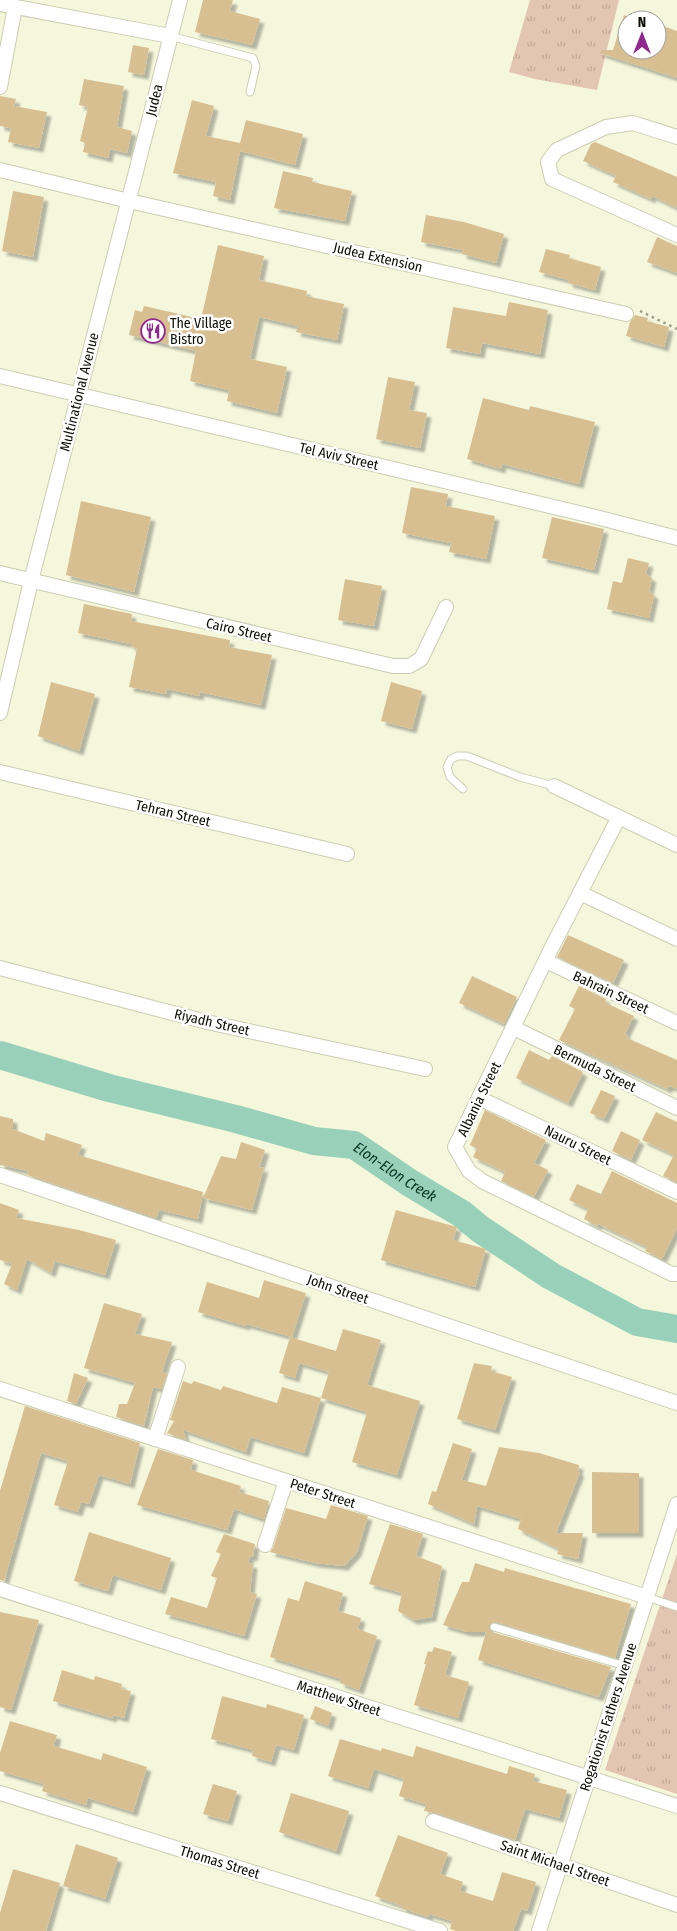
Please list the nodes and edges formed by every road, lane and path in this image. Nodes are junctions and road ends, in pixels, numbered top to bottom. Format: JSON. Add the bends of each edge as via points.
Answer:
{"nodes":[{"id":1,"x":180,"y":0,"type":"edge"},
{"id":2,"x":0,"y":4,"type":"edge"},
{"id":3,"x":15,"y":7,"type":"junction"},
{"id":4,"x":170,"y":36,"type":"junction"},
{"id":5,"x":0,"y":87,"type":"edge"},
{"id":6,"x":250,"y":92,"type":"dead end"},
{"id":7,"x":677,"y":137,"type":"edge"},
{"id":8,"x":0,"y":170,"type":"edge"},
{"id":9,"x":129,"y":201,"type":"junction"},
{"id":10,"x":677,"y":235,"type":"edge"},
{"id":11,"x":626,"y":314,"type":"joint"},
{"id":12,"x":677,"y":329,"type":"edge"},
{"id":13,"x":0,"y":376,"type":"edge"},
{"id":14,"x":78,"y":394,"type":"junction"},
{"id":15,"x":677,"y":538,"type":"edge"},
{"id":16,"x":0,"y":573,"type":"edge"},
{"id":17,"x":31,"y":581,"type":"junction"},
{"id":18,"x":446,"y":607,"type":"dead end"},
{"id":19,"x":0,"y":713,"type":"edge"},
{"id":20,"x":0,"y":772,"type":"edge"},
{"id":21,"x":554,"y":786,"type":"joint"},
{"id":22,"x":463,"y":789,"type":"dead end"},
{"id":23,"x":619,"y":817,"type":"junction"},
{"id":24,"x":677,"y":845,"type":"edge"},
{"id":25,"x":347,"y":854,"type":"dead end"},
{"id":26,"x":580,"y":893,"type":"junction"},
{"id":27,"x":677,"y":939,"type":"edge"},
{"id":28,"x":546,"y":961,"type":"junction"},
{"id":29,"x":0,"y":968,"type":"edge"},
{"id":30,"x":677,"y":1023,"type":"edge"},
{"id":31,"x":514,"y":1028,"type":"junction"},
{"id":32,"x":425,"y":1069,"type":"dead end"},
{"id":33,"x":479,"y":1098,"type":"junction"},
{"id":34,"x":677,"y":1108,"type":"edge"},
{"id":35,"x":0,"y":1175,"type":"edge"},
{"id":36,"x":677,"y":1192,"type":"edge"},
{"id":37,"x":677,"y":1274,"type":"edge"},
{"id":38,"x":178,"y":1367,"type":"dead end"},
{"id":39,"x":0,"y":1389,"type":"edge"},
{"id":40,"x":677,"y":1404,"type":"edge"},
{"id":41,"x":155,"y":1439,"type":"junction"},
{"id":42,"x":286,"y":1481,"type":"junction"},
{"id":43,"x":677,"y":1504,"type":"edge"},
{"id":44,"x":265,"y":1545,"type":"dead end"},
{"id":45,"x":0,"y":1589,"type":"edge"},
{"id":46,"x":647,"y":1597,"type":"junction"},
{"id":47,"x":677,"y":1607,"type":"edge"},
{"id":48,"x":494,"y":1626,"type":"dead end"},
{"id":49,"x":625,"y":1666,"type":"junction"},
{"id":50,"x":589,"y":1778,"type":"junction"},
{"id":51,"x":0,"y":1793,"type":"edge"},
{"id":52,"x":677,"y":1806,"type":"edge"},
{"id":53,"x":432,"y":1821,"type":"dead end"},
{"id":54,"x":561,"y":1865,"type":"junction"},
{"id":55,"x":677,"y":1905,"type":"edge"},
{"id":56,"x":440,"y":1931,"type":"edge"},
{"id":57,"x":540,"y":1931,"type":"edge"}],
"edges":[{"from":1,"to":4,"type":"street","name":"Judea"},
{"from":2,"to":3,"type":"street"},
{"from":3,"to":4,"type":"street"},
{"from":3,"to":5,"type":"street"},
{"from":4,"to":6,"type":"lane","via":[[253,58],[256,66]]},
{"from":4,"to":9,"type":"street","name":"Judea"},
{"from":7,"to":10,"type":"street","via":[[633,123],[606,127],[557,150],[548,162],[552,179]]},
{"from":8,"to":9,"type":"street"},
{"from":9,"to":11,"type":"street","name":"Judea Extension"},
{"from":9,"to":14,"type":"street","name":"Multinational Avenue"},
{"from":11,"to":12,"type":"path","via":[[637,310]]},
{"from":13,"to":14,"type":"street","name":"Tel Aviv Street"},
{"from":14,"to":15,"type":"street","name":"Tel Aviv Street"},
{"from":14,"to":17,"type":"street","name":"Multinational Avenue"},
{"from":16,"to":17,"type":"street","name":"Cairo Street"},
{"from":17,"to":18,"type":"street","name":"Cairo Street","via":[[393,666],[409,666],[421,659]]},
{"from":17,"to":19,"type":"street","name":"Multinational Avenue"},
{"from":20,"to":25,"type":"street","name":"Tehran Street"},
{"from":21,"to":22,"type":"lane","via":[[520,777],[467,756],[457,756],[447,767],[450,777]]},
{"from":21,"to":23,"type":"street"},
{"from":23,"to":24,"type":"street"},
{"from":23,"to":26,"type":"street","name":"Albania Street"},
{"from":26,"to":27,"type":"street"},
{"from":26,"to":28,"type":"street","name":"Albania Street"},
{"from":28,"to":30,"type":"street","name":"Bahrain Street"},
{"from":28,"to":31,"type":"street","name":"Albania Street"},
{"from":29,"to":32,"type":"street","name":"Riyadh Street","via":[[207,1022]]},
{"from":31,"to":33,"type":"street","name":"Albania Street"},
{"from":31,"to":34,"type":"street","name":"Bermuda Street"},
{"from":33,"to":36,"type":"street","name":"Nauru Street"},
{"from":33,"to":37,"type":"street","name":"Albania Street","via":[[455,1147],[469,1171],[482,1182]]},
{"from":35,"to":40,"type":"street","name":"John Street"},
{"from":38,"to":41,"type":"street"},
{"from":39,"to":41,"type":"street","name":"Peter Street"},
{"from":41,"to":42,"type":"street","name":"Peter Street"},
{"from":42,"to":44,"type":"street"},
{"from":42,"to":46,"type":"street","name":"Peter Street"},
{"from":43,"to":46,"type":"street","name":"Rogationist Fathers Avenue"},
{"from":45,"to":50,"type":"street","name":"Matthew Street"},
{"from":46,"to":47,"type":"lane"},
{"from":46,"to":49,"type":"street","name":"Rogationist Fathers Avenue"},
{"from":48,"to":49,"type":"lane"},
{"from":49,"to":50,"type":"street","name":"Rogationist Fathers Avenue"},
{"from":50,"to":52,"type":"street","name":"Matthew Street"},
{"from":50,"to":54,"type":"street","name":"Rogationist Fathers Avenue"},
{"from":51,"to":56,"type":"street","name":"Thomas Street"},
{"from":53,"to":54,"type":"street","name":"Saint Michael Street"},
{"from":54,"to":55,"type":"street","name":"Saint Michael Street"},
{"from":54,"to":57,"type":"street","name":"Rogationist Fathers Avenue"}]}
